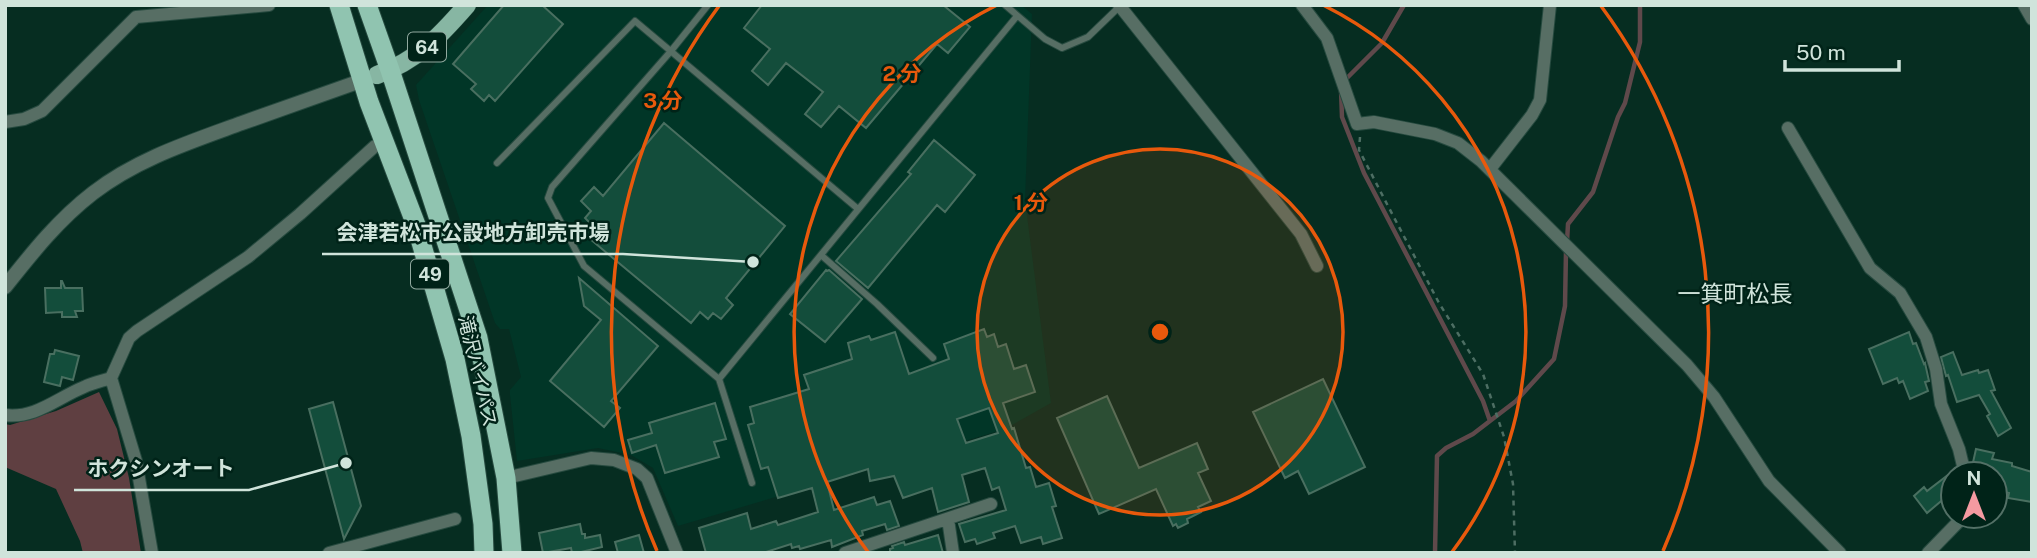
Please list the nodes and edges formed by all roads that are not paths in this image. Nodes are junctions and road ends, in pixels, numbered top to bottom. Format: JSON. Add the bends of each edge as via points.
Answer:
{"nodes":[{"id":1,"x":269,"y":5,"type":"edge"},
{"id":2,"x":338,"y":5,"type":"edge"},
{"id":3,"x":366,"y":5,"type":"edge"},
{"id":4,"x":467,"y":5,"type":"edge"},
{"id":5,"x":708,"y":5,"type":"edge"},
{"id":6,"x":1004,"y":5,"type":"edge"},
{"id":7,"x":1302,"y":5,"type":"edge"},
{"id":8,"x":1550,"y":5,"type":"edge"},
{"id":9,"x":2024,"y":5,"type":"edge"},
{"id":10,"x":1119,"y":6,"type":"edge"},
{"id":11,"x":1017,"y":16,"type":"junction"},
{"id":12,"x":2032,"y":19,"type":"edge"},
{"id":13,"x":671,"y":51,"type":"junction"},
{"id":14,"x":377,"y":75,"type":"junction"},
{"id":15,"x":5,"y":122,"type":"edge"},
{"id":16,"x":1788,"y":128,"type":"dead end"},
{"id":17,"x":375,"y":146,"type":"dead end"},
{"id":18,"x":497,"y":163,"type":"dead end"},
{"id":19,"x":1490,"y":169,"type":"junction"},
{"id":20,"x":858,"y":209,"type":"junction"},
{"id":21,"x":821,"y":255,"type":"junction"},
{"id":22,"x":1317,"y":265,"type":"dead end"},
{"id":23,"x":5,"y":287,"type":"edge"},
{"id":24,"x":933,"y":358,"type":"dead end"},
{"id":25,"x":111,"y":378,"type":"junction"},
{"id":26,"x":719,"y":379,"type":"junction"},
{"id":27,"x":5,"y":415,"type":"edge"},
{"id":28,"x":1962,"y":460,"type":"edge"},
{"id":29,"x":506,"y":478,"type":"junction"},
{"id":30,"x":752,"y":483,"type":"dead end"},
{"id":31,"x":992,"y":504,"type":"dead end"},
{"id":32,"x":455,"y":519,"type":"dead end"},
{"id":33,"x":948,"y":519,"type":"junction"},
{"id":34,"x":1950,"y":530,"type":"edge"},
{"id":35,"x":152,"y":553,"type":"edge"},
{"id":36,"x":329,"y":553,"type":"edge"},
{"id":37,"x":484,"y":553,"type":"edge"},
{"id":38,"x":512,"y":553,"type":"edge"},
{"id":39,"x":677,"y":553,"type":"edge"},
{"id":40,"x":845,"y":553,"type":"edge"},
{"id":41,"x":953,"y":553,"type":"edge"},
{"id":42,"x":1840,"y":553,"type":"edge"},
{"id":43,"x":1928,"y":553,"type":"edge"}],
"edges":[{"from":1,"to":15,"type":"street","via":[[136,17],[41,111]]},
{"from":2,"to":14,"type":"highway","name":"滝沢バイパス","number":"49"},
{"from":3,"to":14,"type":"highway","name":"滝沢バイパス","number":"49"},
{"from":4,"to":14,"type":"main road","number":"64","via":[[417,56]]},
{"from":5,"to":13,"type":"lane"},
{"from":6,"to":11,"type":"lane"},
{"from":7,"to":19,"type":"street","via":[[1327,38],[1357,124],[1374,122],[1435,134],[1458,143]]},
{"from":8,"to":19,"type":"street","via":[[1540,100]]},
{"from":9,"to":12,"type":"street"},
{"from":10,"to":11,"type":"lane","via":[[1088,37],[1062,48]]},
{"from":10,"to":22,"type":"street","via":[[1301,234]]},
{"from":11,"to":20,"type":"lane"},
{"from":13,"to":18,"type":"lane","via":[[635,21]]},
{"from":13,"to":20,"type":"lane"},
{"from":13,"to":26,"type":"lane","via":[[552,187],[548,198],[584,266]]},
{"from":14,"to":23,"type":"street","via":[[210,134],[133,167],[93,193],[56,226]]},
{"from":14,"to":29,"type":"highway","name":"滝沢バイパス","number":"49","via":[[478,338]]},
{"from":14,"to":37,"type":"highway","name":"滝沢バイパス","number":"49","via":[[384,141],[416,225],[455,359],[471,436]]},
{"from":16,"to":28,"type":"street","via":[[1870,268],[1900,293],[1926,337],[1941,404]]},
{"from":17,"to":25,"type":"street","via":[[247,257],[136,331]]},
{"from":19,"to":42,"type":"street","via":[[1687,365],[1714,397],[1769,481]]},
{"from":20,"to":21,"type":"lane"},
{"from":21,"to":24,"type":"lane"},
{"from":21,"to":26,"type":"lane"},
{"from":25,"to":27,"type":"street","via":[[32,414]]},
{"from":25,"to":35,"type":"street","via":[[136,461]]},
{"from":26,"to":30,"type":"lane"},
{"from":29,"to":38,"type":"highway","name":"滝沢バイパス","number":"49"},
{"from":29,"to":39,"type":"street","via":[[591,458],[614,460],[636,469],[648,478]]},
{"from":31,"to":33,"type":"street"},
{"from":32,"to":36,"type":"street"},
{"from":33,"to":40,"type":"street"},
{"from":33,"to":41,"type":"street"},
{"from":34,"to":43,"type":"street"}]}
